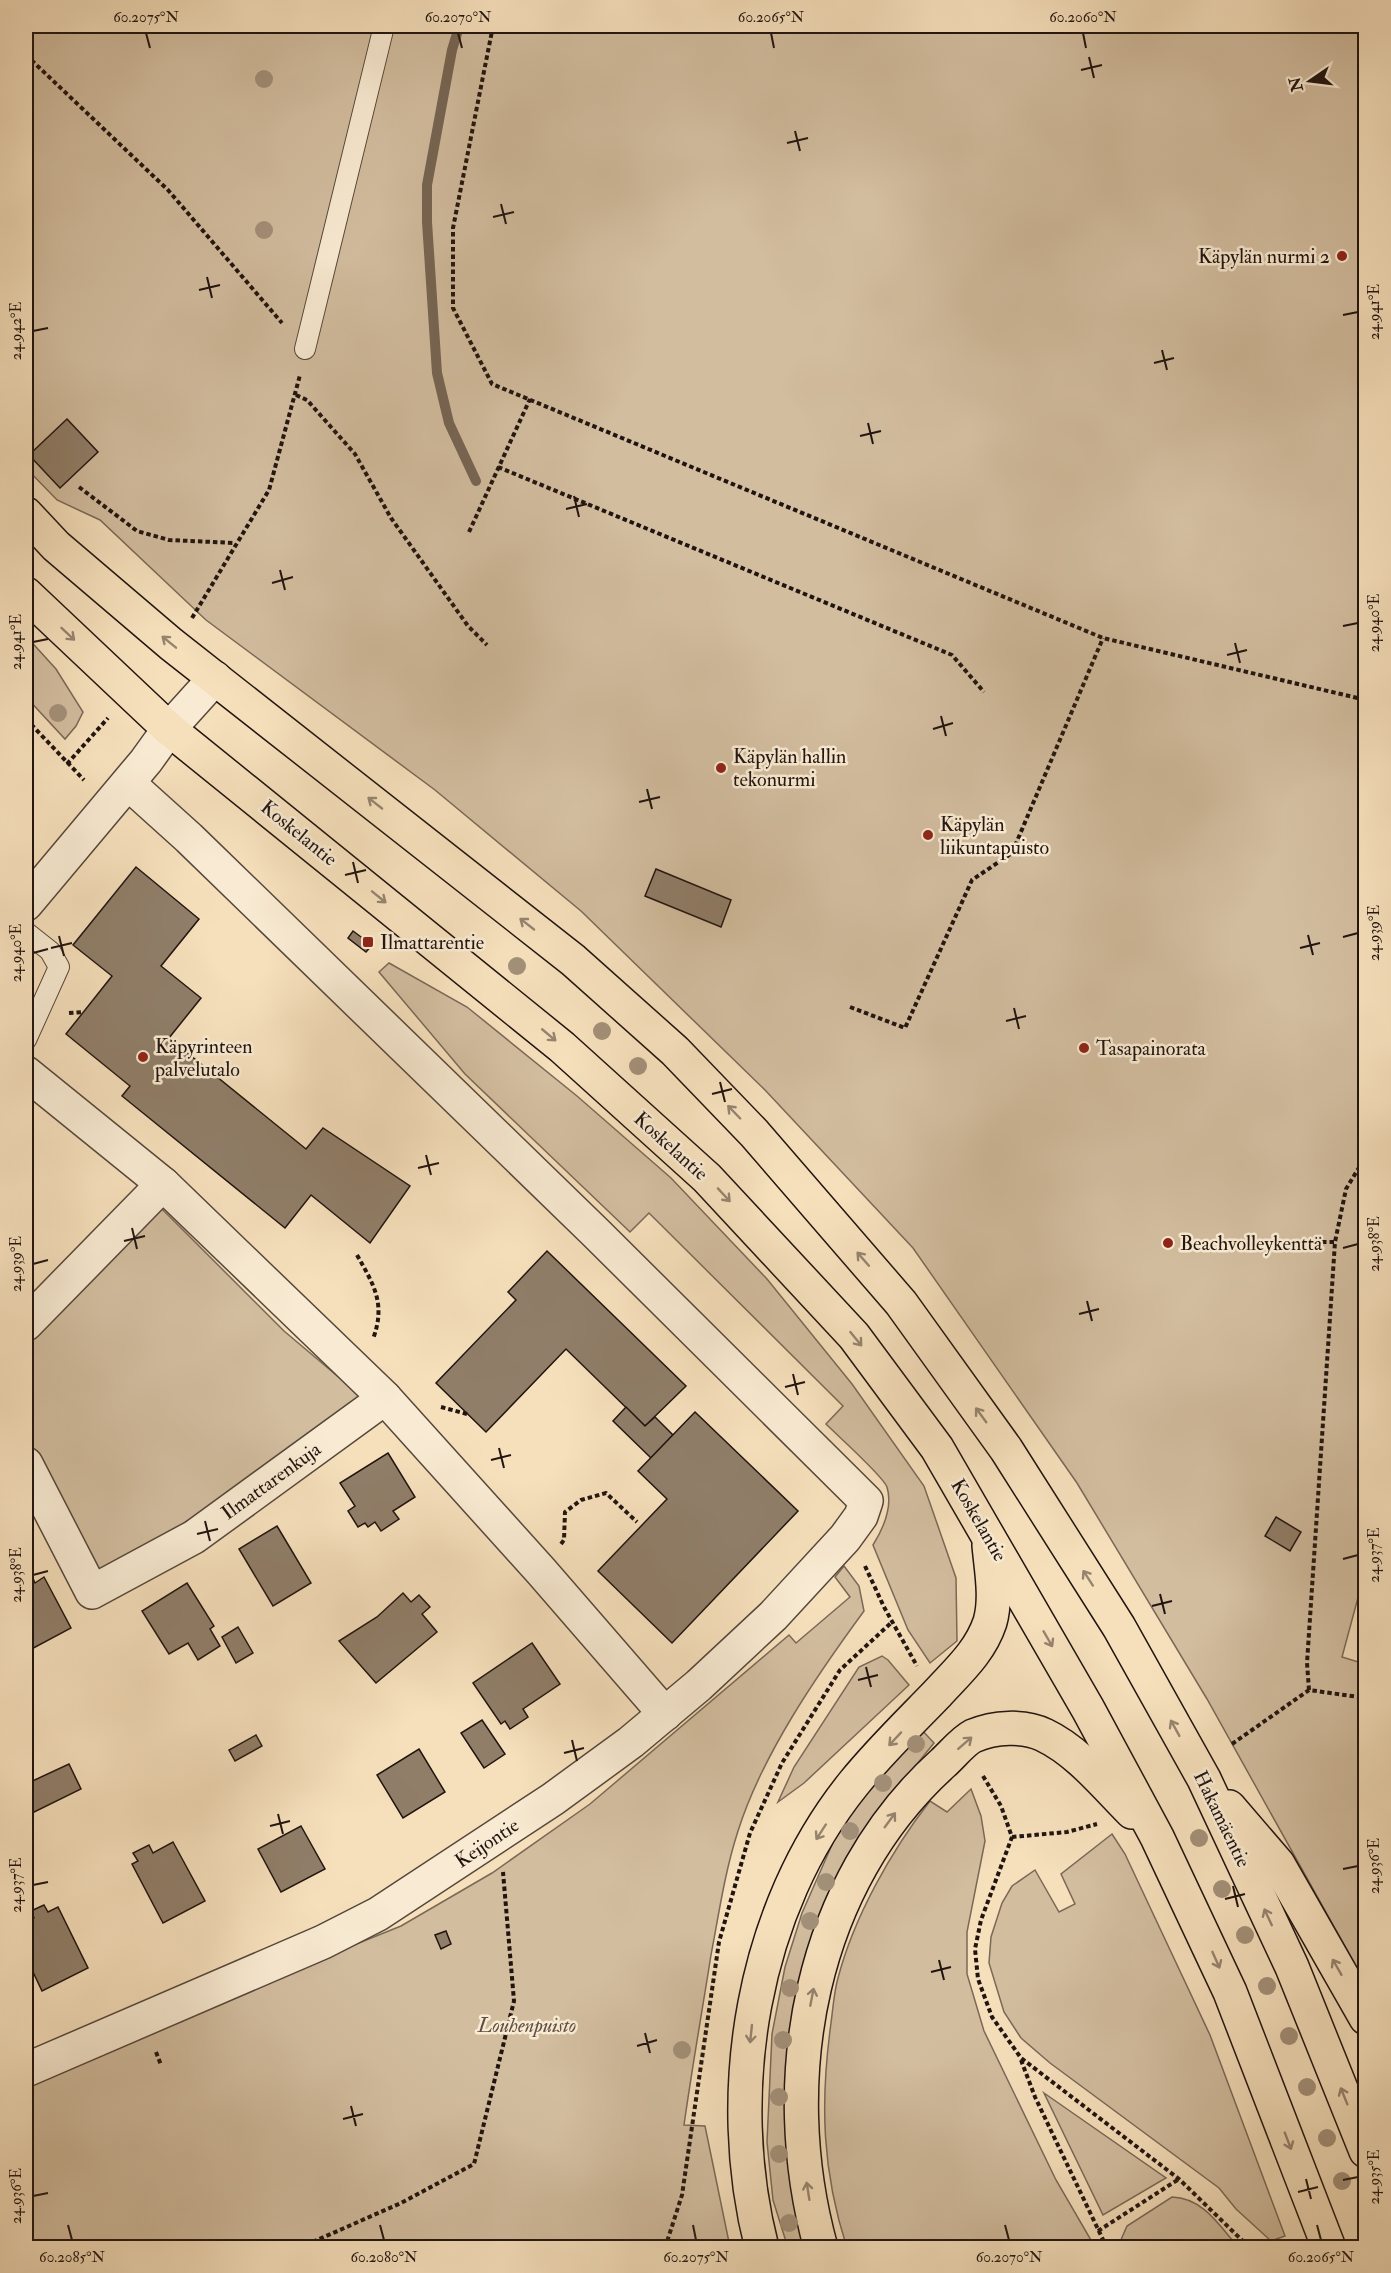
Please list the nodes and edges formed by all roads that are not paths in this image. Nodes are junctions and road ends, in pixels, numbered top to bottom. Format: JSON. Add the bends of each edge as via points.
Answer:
{"nodes":[{"id":1,"x":384,"y":26,"type":"edge"},
{"id":2,"x":305,"y":349,"type":"road end"},
{"id":3,"x":26,"y":514,"type":"edge"},
{"id":4,"x":26,"y":594,"type":"edge"},
{"id":5,"x":215,"y":678,"type":"junction"},
{"id":6,"x":169,"y":729,"type":"junction"},
{"id":7,"x":118,"y":794,"type":"junction"},
{"id":8,"x":26,"y":904,"type":"edge"},
{"id":9,"x":26,"y":932,"type":"edge"},
{"id":10,"x":26,"y":1040,"type":"edge"},
{"id":11,"x":26,"y":1073,"type":"edge"},
{"id":12,"x":163,"y":1185,"type":"junction"},
{"id":13,"x":26,"y":1324,"type":"edge"},
{"id":14,"x":385,"y":1398,"type":"junction"},
{"id":15,"x":26,"y":1464,"type":"edge"},
{"id":16,"x":987,"y":1534,"type":"junction"},
{"id":17,"x":665,"y":1714,"type":"junction"},
{"id":18,"x":1204,"y":1779,"type":"junction"},
{"id":19,"x":1157,"y":1837,"type":"junction"},
{"id":20,"x":1365,"y":2018,"type":"edge"},
{"id":21,"x":26,"y":2070,"type":"edge"},
{"id":22,"x":1365,"y":2151,"type":"edge"},
{"id":23,"x":762,"y":2247,"type":"edge"},
{"id":24,"x":821,"y":2247,"type":"edge"},
{"id":25,"x":1329,"y":2247,"type":"edge"}],
"edges":[{"from":1,"to":2,"type":"lane"},
{"from":5,"to":3,"type":"main road","one_way":true,"via":[[56,546]]},
{"from":4,"to":6,"type":"main road","name":"Koskelantie","one_way":true},
{"from":5,"to":6,"type":"street"},
{"from":18,"to":5,"type":"main road","name":"Hakamäentie","one_way":true,"via":[[1119,1627],[1006,1449],[901,1303],[754,1133],[675,1050],[573,960]]},
{"from":6,"to":7,"type":"street"},
{"from":6,"to":16,"type":"main road","name":"Koskelantie","one_way":true,"via":[[505,998],[707,1178],[854,1336],[937,1448]]},
{"from":7,"to":8,"type":"street"},
{"from":7,"to":17,"type":"street","name":"Keijontie","via":[[189,838],[866,1501],[861,1516],[845,1538],[772,1616]]},
{"from":9,"to":10,"type":"lane","via":[[50,951],[59,967]]},
{"from":11,"to":12,"type":"street"},
{"from":12,"to":13,"type":"street"},
{"from":12,"to":14,"type":"street"},
{"from":14,"to":15,"type":"street","name":"Ilmattarenkuja","via":[[194,1537],[92,1592]]},
{"from":14,"to":17,"type":"street"},
{"from":16,"to":19,"type":"main road","name":"Koskelantie","one_way":true},
{"from":16,"to":23,"type":"main road","one_way":true,"via":[[993,1585],[991,1620],[978,1650],[854,1784],[832,1814],[791,1883],[761,1974],[745,2098],[755,2218]]},
{"from":17,"to":21,"type":"street","name":"Keijontie","via":[[622,1749],[378,1914],[323,1942]]},
{"from":20,"to":18,"type":"main road","one_way":true,"via":[[1278,1864]]},
{"from":22,"to":18,"type":"main road","name":"Hakamäentie","one_way":true,"via":[[1292,1967]]},
{"from":24,"to":19,"type":"main road","one_way":true,"via":[[812,2216],[800,2126],[799,2087],[807,2024],[814,1989],[842,1904],[891,1817],[972,1736],[1012,1727],[1044,1734],[1079,1759]]},
{"from":19,"to":25,"type":"main road","one_way":true,"via":[[1230,1992]]}]}
